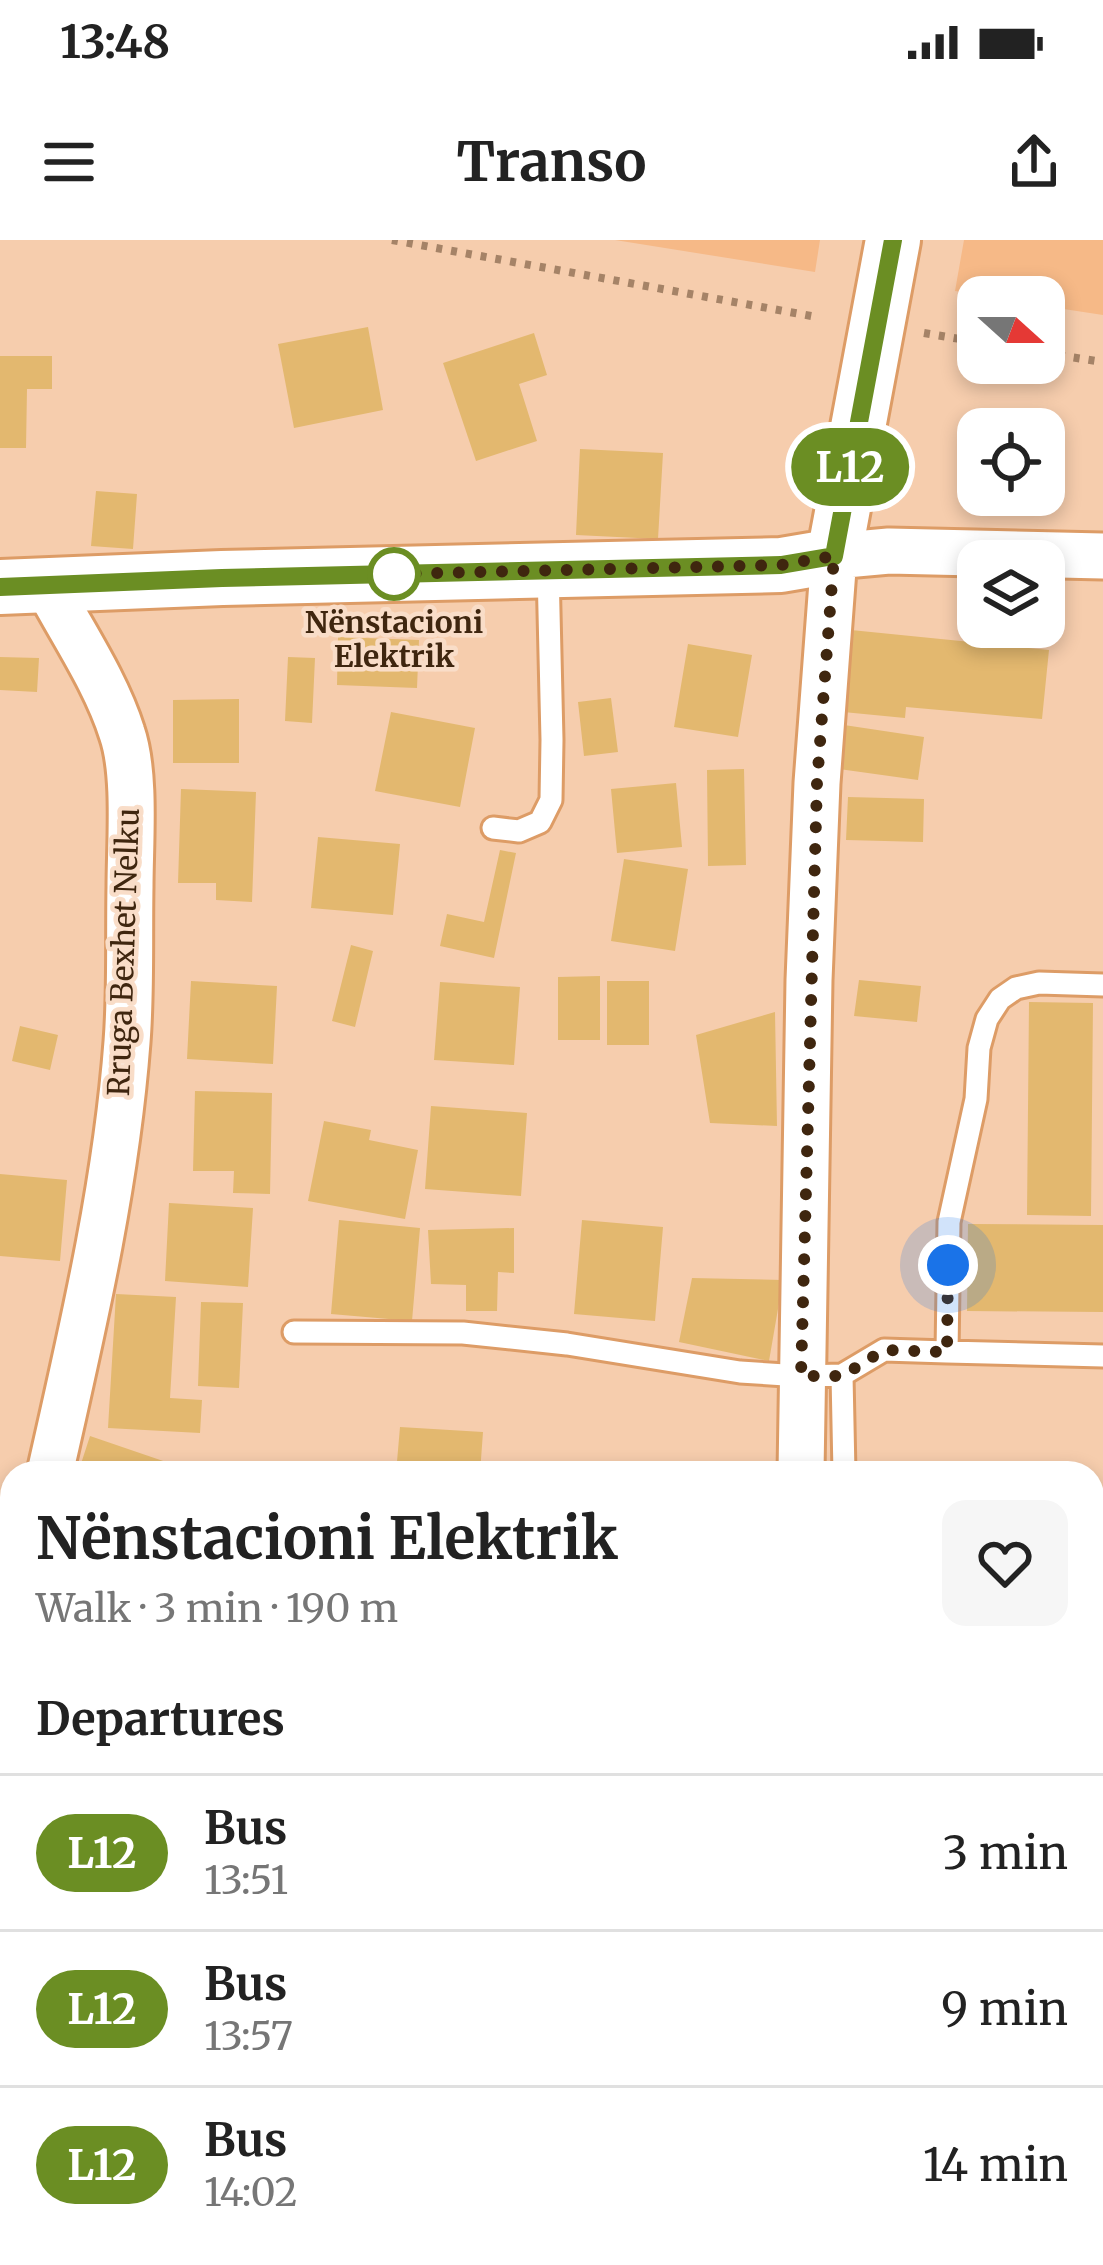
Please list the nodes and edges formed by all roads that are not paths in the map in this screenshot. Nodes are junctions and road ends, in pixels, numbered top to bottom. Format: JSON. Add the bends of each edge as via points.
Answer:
{"nodes":[{"id":1,"x":892,"y":240,"type":"edge"},
{"id":2,"x":834,"y":556,"type":"junction"},
{"id":3,"x":1103,"y":556,"type":"edge"},
{"id":4,"x":548,"y":568,"type":"junction"},
{"id":5,"x":24,"y":587,"type":"edge"},
{"id":6,"x":494,"y":828,"type":"dead end"},
{"id":7,"x":1103,"y":985,"type":"edge"},
{"id":8,"x":294,"y":1332,"type":"dead end"},
{"id":9,"x":947,"y":1352,"type":"junction"},
{"id":10,"x":1103,"y":1356,"type":"edge"},
{"id":11,"x":821,"y":1376,"type":"junction"},
{"id":12,"x":53,"y":1461,"type":"edge"},
{"id":13,"x":803,"y":1461,"type":"edge"},
{"id":14,"x":841,"y":1461,"type":"edge"}],
"edges":[{"from":1,"to":2,"type":"street"},
{"from":2,"to":3,"type":"street"},
{"from":2,"to":4,"type":"street","via":[[781,565]]},
{"from":2,"to":11,"type":"street","via":[[816,805]]},
{"from":4,"to":5,"type":"street"},
{"from":4,"to":6,"type":"lane","via":[[551,800],[540,822],[519,831]]},
{"from":5,"to":12,"type":"street","name":"Rruga Bexhet Nelku","via":[[109,701],[124,736],[129,785],[128,1040],[113,1168]]},
{"from":7,"to":9,"type":"lane","via":[[1016,988],[986,1019],[949,1222]]},
{"from":8,"to":11,"type":"lane","via":[[463,1333]]},
{"from":9,"to":10,"type":"lane"},
{"from":9,"to":11,"type":"lane","via":[[884,1350]]},
{"from":11,"to":13,"type":"street"},
{"from":11,"to":14,"type":"lane"}]}
